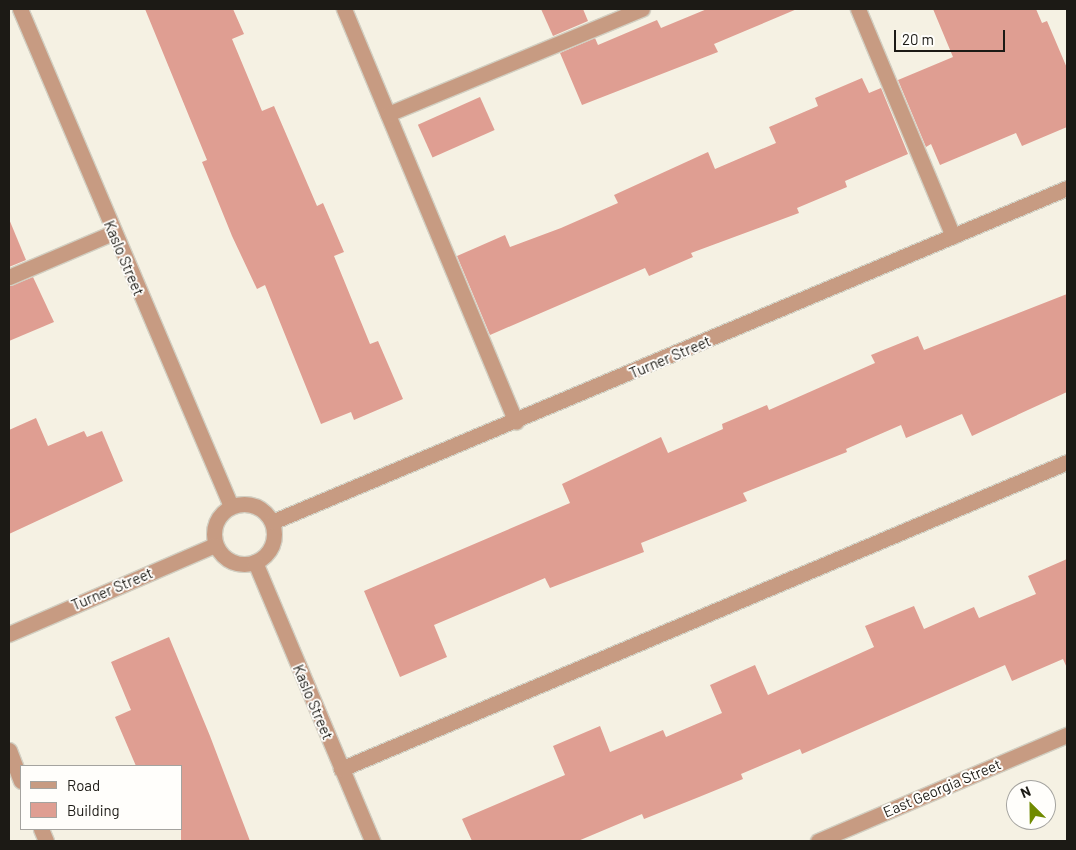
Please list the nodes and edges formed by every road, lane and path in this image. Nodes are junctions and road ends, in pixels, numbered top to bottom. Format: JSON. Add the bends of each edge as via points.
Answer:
{"nodes":[{"id":1,"x":20,"y":9,"type":"edge"},
{"id":2,"x":344,"y":9,"type":"edge"},
{"id":3,"x":642,"y":9,"type":"edge"},
{"id":4,"x":858,"y":9,"type":"edge"},
{"id":5,"x":388,"y":114,"type":"junction"},
{"id":6,"x":1067,"y":188,"type":"edge"},
{"id":7,"x":112,"y":233,"type":"junction"},
{"id":8,"x":953,"y":236,"type":"junction"},
{"id":9,"x":9,"y":277,"type":"edge"},
{"id":10,"x":516,"y":422,"type":"junction"},
{"id":11,"x":1067,"y":462,"type":"edge"},
{"id":12,"x":231,"y":506,"type":"junction"},
{"id":13,"x":272,"y":522,"type":"junction"},
{"id":14,"x":215,"y":545,"type":"junction"},
{"id":15,"x":255,"y":562,"type":"junction"},
{"id":16,"x":9,"y":634,"type":"edge"},
{"id":17,"x":1067,"y":735,"type":"edge"},
{"id":18,"x":9,"y":750,"type":"edge"},
{"id":19,"x":341,"y":769,"type":"junction"},
{"id":20,"x":20,"y":778,"type":"edge"},
{"id":21,"x":372,"y":841,"type":"edge"},
{"id":22,"x":818,"y":841,"type":"edge"}],
"edges":[{"from":1,"to":7,"type":"street","name":"Kaslo Street"},
{"from":2,"to":5,"type":"street"},
{"from":3,"to":5,"type":"street"},
{"from":4,"to":8,"type":"street"},
{"from":5,"to":10,"type":"street"},
{"from":6,"to":8,"type":"street","name":"Turner Street"},
{"from":7,"to":9,"type":"street"},
{"from":7,"to":12,"type":"street","name":"Kaslo Street"},
{"from":8,"to":10,"type":"street","name":"Turner Street"},
{"from":10,"to":13,"type":"street","name":"Turner Street"},
{"from":11,"to":19,"type":"street"},
{"from":12,"to":13,"type":"street","via":[[250,504]]},
{"from":12,"to":14,"type":"street","via":[[214,526]]},
{"from":13,"to":15,"type":"street","via":[[270,550]]},
{"from":14,"to":15,"type":"street","via":[[228,560]]},
{"from":14,"to":16,"type":"street","name":"Turner Street"},
{"from":15,"to":19,"type":"street","name":"Kaslo Street"},
{"from":17,"to":22,"type":"street","name":"East Georgia Street"},
{"from":18,"to":20,"type":"street"},
{"from":19,"to":21,"type":"street","name":"Kaslo Street"}]}
